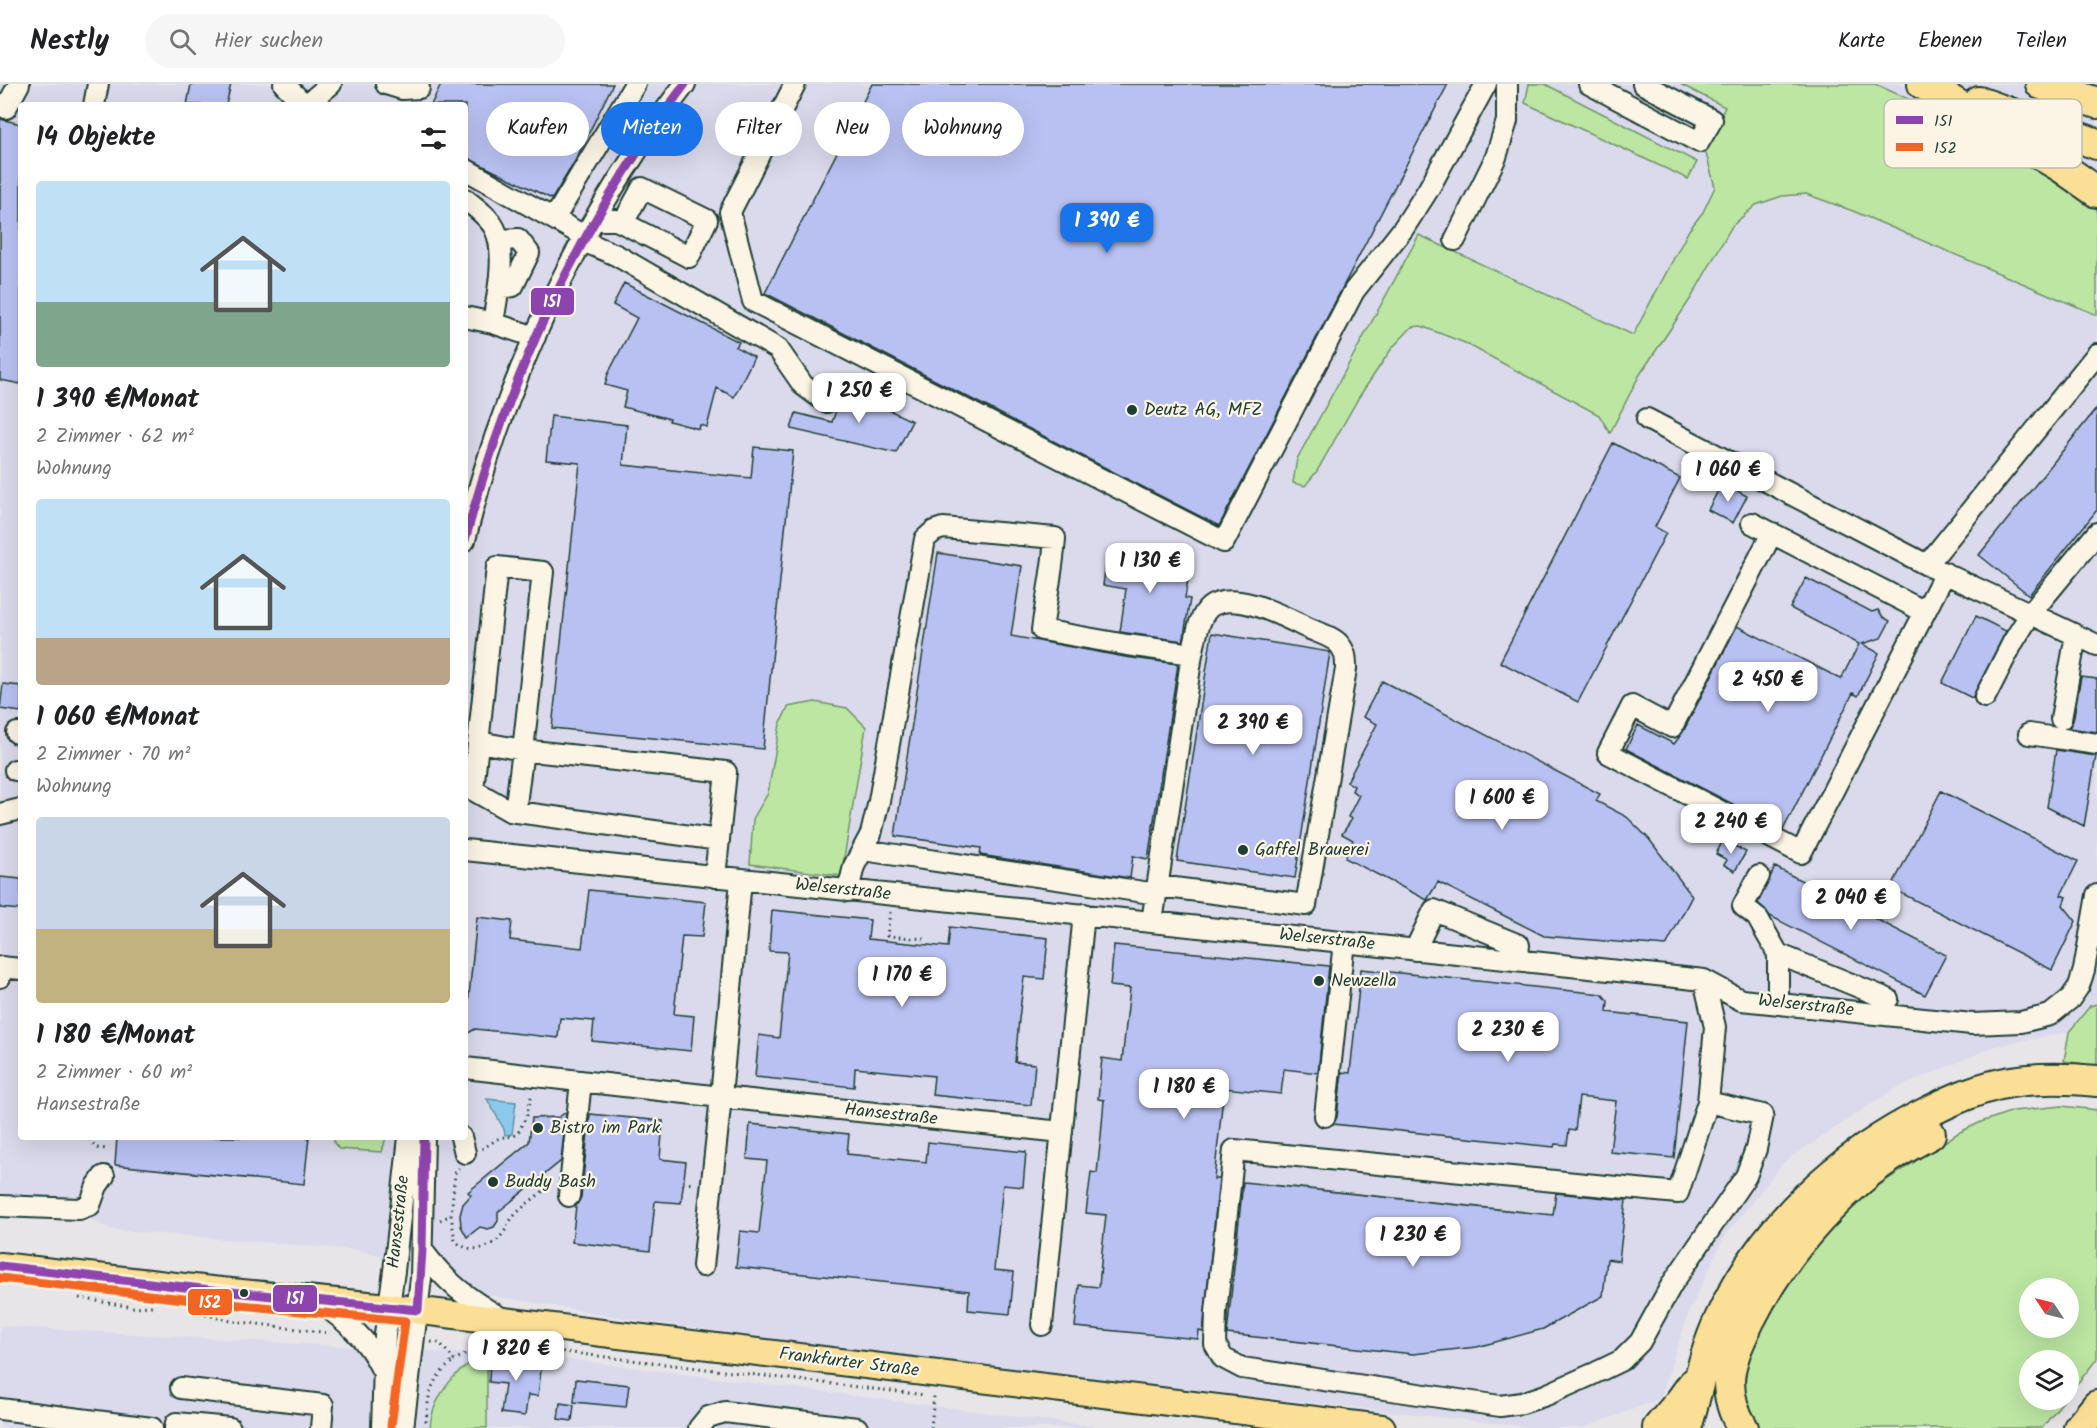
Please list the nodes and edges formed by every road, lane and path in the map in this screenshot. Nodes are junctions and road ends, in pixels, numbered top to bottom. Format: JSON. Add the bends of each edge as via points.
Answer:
{"nodes":[{"id":1,"x":19,"y":84,"type":"edge"},
{"id":2,"x":98,"y":84,"type":"edge"},
{"id":3,"x":285,"y":84,"type":"edge"},
{"id":4,"x":330,"y":84,"type":"edge"},
{"id":5,"x":386,"y":84,"type":"edge"},
{"id":6,"x":635,"y":84,"type":"edge"},
{"id":7,"x":685,"y":84,"type":"edge"},
{"id":8,"x":795,"y":84,"type":"edge"},
{"id":9,"x":1486,"y":84,"type":"edge"},
{"id":10,"x":1507,"y":84,"type":"edge"},
{"id":11,"x":1589,"y":84,"type":"edge"},
{"id":12,"x":1643,"y":84,"type":"edge"},
{"id":13,"x":1923,"y":84,"type":"edge"},
{"id":14,"x":1934,"y":84,"type":"edge"},
{"id":15,"x":2041,"y":84,"type":"edge"},
{"id":16,"x":417,"y":92,"type":"edge"},
{"id":17,"x":1948,"y":99,"type":"edge"},
{"id":18,"x":1975,"y":99,"type":"edge"},
{"id":19,"x":95,"y":102,"type":"edge"},
{"id":20,"x":302,"y":102,"type":"edge"},
{"id":21,"x":309,"y":102,"type":"edge"},
{"id":22,"x":2097,"y":103,"type":"edge"},
{"id":23,"x":6,"y":108,"type":"dead end"},
{"id":24,"x":2082,"y":138,"type":"edge"},
{"id":25,"x":2097,"y":144,"type":"edge"},
{"id":26,"x":2063,"y":168,"type":"edge"},
{"id":27,"x":468,"y":171,"type":"edge"},
{"id":28,"x":2097,"y":192,"type":"edge"},
{"id":29,"x":468,"y":201,"type":"edge"},
{"id":30,"x":554,"y":219,"type":"junction"},
{"id":31,"x":623,"y":223,"type":"dead end"},
{"id":32,"x":588,"y":233,"type":"junction"},
{"id":33,"x":499,"y":240,"type":"junction"},
{"id":34,"x":1455,"y":240,"type":"dead end"},
{"id":35,"x":499,"y":288,"type":"junction"},
{"id":36,"x":468,"y":318,"type":"edge"},
{"id":37,"x":493,"y":323,"type":"junction"},
{"id":38,"x":535,"y":337,"type":"junction"},
{"id":39,"x":2097,"y":354,"type":"edge"},
{"id":40,"x":826,"y":402,"type":"dead end"},
{"id":41,"x":1647,"y":419,"type":"dead end"},
{"id":42,"x":470,"y":499,"type":"edge"},
{"id":43,"x":468,"y":515,"type":"edge"},
{"id":44,"x":1752,"y":523,"type":"dead end"},
{"id":45,"x":1772,"y":533,"type":"junction"},
{"id":46,"x":2097,"y":533,"type":"edge"},
{"id":47,"x":1936,"y":569,"type":"junction"},
{"id":48,"x":1925,"y":612,"type":"junction"},
{"id":49,"x":2031,"y":613,"type":"junction"},
{"id":50,"x":2076,"y":635,"type":"junction"},
{"id":51,"x":2097,"y":645,"type":"edge"},
{"id":52,"x":1192,"y":654,"type":"junction"},
{"id":53,"x":1985,"y":697,"type":"dead end"},
{"id":54,"x":2061,"y":719,"type":"dead end"},
{"id":55,"x":2029,"y":734,"type":"dead end"},
{"id":56,"x":478,"y":742,"type":"junction"},
{"id":57,"x":2097,"y":744,"type":"edge"},
{"id":58,"x":523,"y":750,"type":"junction"},
{"id":59,"x":18,"y":810,"type":"edge"},
{"id":60,"x":515,"y":812,"type":"junction"},
{"id":61,"x":0,"y":814,"type":"edge"},
{"id":62,"x":719,"y":840,"type":"junction"},
{"id":63,"x":468,"y":850,"type":"edge"},
{"id":64,"x":863,"y":850,"type":"junction"},
{"id":65,"x":1760,"y":876,"type":"dead end"},
{"id":66,"x":714,"y":877,"type":"junction"},
{"id":67,"x":741,"y":880,"type":"junction"},
{"id":68,"x":1158,"y":890,"type":"junction"},
{"id":69,"x":848,"y":891,"type":"junction"},
{"id":70,"x":893,"y":895,"type":"junction"},
{"id":71,"x":2097,"y":895,"type":"edge"},
{"id":72,"x":1084,"y":914,"type":"junction"},
{"id":73,"x":1152,"y":922,"type":"junction"},
{"id":74,"x":926,"y":939,"type":"dead end"},
{"id":75,"x":1344,"y":942,"type":"junction"},
{"id":76,"x":1415,"y":950,"type":"junction"},
{"id":77,"x":1778,"y":954,"type":"junction"},
{"id":78,"x":1516,"y":960,"type":"junction"},
{"id":79,"x":18,"y":969,"type":"edge"},
{"id":80,"x":0,"y":977,"type":"edge"},
{"id":81,"x":1704,"y":980,"type":"junction"},
{"id":82,"x":2088,"y":984,"type":"edge"},
{"id":83,"x":1888,"y":999,"type":"dead end"},
{"id":84,"x":1778,"y":1003,"type":"junction"},
{"id":85,"x":468,"y":1068,"type":"edge"},
{"id":86,"x":536,"y":1076,"type":"junction"},
{"id":87,"x":581,"y":1081,"type":"junction"},
{"id":88,"x":2097,"y":1081,"type":"edge"},
{"id":89,"x":721,"y":1097,"type":"junction"},
{"id":90,"x":2097,"y":1098,"type":"edge"},
{"id":91,"x":1708,"y":1102,"type":"junction"},
{"id":92,"x":1325,"y":1116,"type":"dead end"},
{"id":93,"x":1062,"y":1132,"type":"junction"},
{"id":94,"x":90,"y":1140,"type":"edge"},
{"id":95,"x":409,"y":1140,"type":"edge"},
{"id":96,"x":424,"y":1140,"type":"edge"},
{"id":97,"x":107,"y":1149,"type":"dead end"},
{"id":98,"x":467,"y":1151,"type":"edge"},
{"id":99,"x":104,"y":1176,"type":"dead end"},
{"id":100,"x":570,"y":1188,"type":"joint"},
{"id":101,"x":0,"y":1206,"type":"edge"},
{"id":102,"x":451,"y":1215,"type":"junction"},
{"id":103,"x":439,"y":1221,"type":"dead end"},
{"id":104,"x":422,"y":1250,"type":"junction"},
{"id":105,"x":0,"y":1266,"type":"edge"},
{"id":106,"x":703,"y":1266,"type":"dead end"},
{"id":107,"x":78,"y":1298,"type":"dead end"},
{"id":108,"x":316,"y":1300,"type":"junction"},
{"id":109,"x":155,"y":1306,"type":"dead end"},
{"id":110,"x":389,"y":1307,"type":"junction"},
{"id":111,"x":187,"y":1308,"type":"dead end"},
{"id":112,"x":418,"y":1310,"type":"junction"},
{"id":113,"x":506,"y":1321,"type":"junction"},
{"id":114,"x":1042,"y":1325,"type":"dead end"},
{"id":115,"x":361,"y":1336,"type":"junction"},
{"id":116,"x":440,"y":1343,"type":"dead end"},
{"id":117,"x":454,"y":1360,"type":"junction"},
{"id":118,"x":1718,"y":1364,"type":"junction"},
{"id":119,"x":383,"y":1372,"type":"junction"},
{"id":120,"x":181,"y":1388,"type":"dead end"},
{"id":121,"x":0,"y":1410,"type":"edge"},
{"id":122,"x":152,"y":1428,"type":"edge"},
{"id":123,"x":175,"y":1428,"type":"edge"},
{"id":124,"x":230,"y":1428,"type":"edge"},
{"id":125,"x":321,"y":1428,"type":"edge"},
{"id":126,"x":382,"y":1428,"type":"edge"},
{"id":127,"x":403,"y":1428,"type":"edge"},
{"id":128,"x":425,"y":1428,"type":"edge"},
{"id":129,"x":699,"y":1428,"type":"edge"},
{"id":130,"x":857,"y":1428,"type":"edge"},
{"id":131,"x":931,"y":1428,"type":"edge"},
{"id":132,"x":1382,"y":1428,"type":"edge"},
{"id":133,"x":1658,"y":1428,"type":"edge"},
{"id":134,"x":1686,"y":1428,"type":"edge"},
{"id":135,"x":1707,"y":1428,"type":"edge"},
{"id":136,"x":1743,"y":1428,"type":"edge"}],
"edges":[{"from":1,"to":23,"type":"street"},
{"from":2,"to":19,"type":"street"},
{"from":3,"to":20,"type":"street"},
{"from":4,"to":21,"type":"street"},
{"from":5,"to":16,"type":"street"},
{"from":6,"to":30,"type":"street"},
{"from":7,"to":32,"type":"street","via":[[634,154]]},
{"from":8,"to":9,"type":"street","via":[[730,212],[753,301],[1224,542],[1354,291],[1428,190]]},
{"from":10,"to":34,"type":"street","via":[[1507,122],[1496,157]]},
{"from":11,"to":12,"type":"street","via":[[1699,142],[1712,120]]},
{"from":13,"to":17,"type":"highway"},
{"from":14,"to":18,"type":"highway"},
{"from":15,"to":22,"type":"highway"},
{"from":24,"to":25,"type":"highway"},
{"from":26,"to":28,"type":"highway"},
{"from":27,"to":30,"type":"street"},
{"from":29,"to":33,"type":"street","via":[[495,227]]},
{"from":30,"to":32,"type":"street"},
{"from":31,"to":32,"type":"street","via":[[616,219]]},
{"from":32,"to":38,"type":"street"},
{"from":32,"to":40,"type":"street","via":[[616,255],[778,349],[802,385]]},
{"from":33,"to":35,"type":"street"},
{"from":33,"to":35,"type":"street","via":[[518,239],[529,253],[513,286]]},
{"from":35,"to":37,"type":"street"},
{"from":36,"to":37,"type":"street"},
{"from":37,"to":38,"type":"street"},
{"from":38,"to":42,"type":"street"},
{"from":39,"to":47,"type":"street"},
{"from":41,"to":47,"type":"street"},
{"from":42,"to":43,"type":"street"},
{"from":44,"to":45,"type":"street"},
{"from":45,"to":48,"type":"street"},
{"from":45,"to":48,"type":"street","via":[[1672,727],[1632,706],[1608,753],[1801,853]]},
{"from":46,"to":49,"type":"street"},
{"from":47,"to":48,"type":"street"},
{"from":47,"to":49,"type":"street"},
{"from":49,"to":50,"type":"street"},
{"from":49,"to":53,"type":"street"},
{"from":50,"to":51,"type":"street"},
{"from":50,"to":54,"type":"street"},
{"from":52,"to":64,"type":"street","via":[[1042,630],[1055,538],[943,528],[934,531],[925,540],[879,801]]},
{"from":52,"to":68,"type":"street"},
{"from":52,"to":68,"type":"street","via":[[1201,620],[1209,608],[1235,601],[1267,609],[1338,642],[1346,656],[1346,669],[1306,905]]},
{"from":55,"to":57,"type":"street"},
{"from":56,"to":58,"type":"street"},
{"from":56,"to":58,"type":"street","via":[[498,567],[543,572]]},
{"from":56,"to":60,"type":"street","via":[[473,790]]},
{"from":58,"to":60,"type":"street"},
{"from":58,"to":62,"type":"street","via":[[726,772]]},
{"from":59,"to":61,"type":"street"},
{"from":60,"to":62,"type":"street"},
{"from":62,"to":66,"type":"street"},
{"from":63,"to":66,"type":"street","name":"Welserstraße"},
{"from":64,"to":68,"type":"street"},
{"from":64,"to":69,"type":"street"},
{"from":65,"to":77,"type":"street","via":[[1743,906],[1757,917]]},
{"from":66,"to":67,"type":"street","name":"Welserstraße"},
{"from":67,"to":69,"type":"street","name":"Welserstraße"},
{"from":67,"to":89,"type":"street"},
{"from":68,"to":73,"type":"street"},
{"from":69,"to":70,"type":"street","name":"Welserstraße"},
{"from":70,"to":72,"type":"street","name":"Welserstraße"},
{"from":70,"to":74,"type":"path","via":[[887,936]]},
{"from":71,"to":82,"type":"street","name":"Welserstraße","via":[[2084,970]]},
{"from":72,"to":73,"type":"street","name":"Welserstraße"},
{"from":72,"to":93,"type":"street"},
{"from":73,"to":75,"type":"street","name":"Welserstraße"},
{"from":75,"to":76,"type":"street","name":"Welserstraße"},
{"from":75,"to":92,"type":"street"},
{"from":76,"to":78,"type":"street","name":"Welserstraße"},
{"from":76,"to":78,"type":"street","via":[[1434,910],[1519,945]]},
{"from":77,"to":83,"type":"street"},
{"from":77,"to":84,"type":"street"},
{"from":78,"to":81,"type":"street","name":"Welserstraße"},
{"from":79,"to":80,"type":"street","via":[[1,967]]},
{"from":81,"to":84,"type":"street","name":"Welserstraße","via":[[1741,1000]]},
{"from":81,"to":91,"type":"street","via":[[1715,1028]]},
{"from":82,"to":84,"type":"street","name":"Welserstraße","via":[[2050,1015],[2021,1022],[1972,1024]]},
{"from":85,"to":86,"type":"street","name":"Hansestraße"},
{"from":86,"to":87,"type":"street","name":"Hansestraße"},
{"from":86,"to":98,"type":"path","via":[[527,1115],[517,1135]]},
{"from":87,"to":89,"type":"street","name":"Hansestraße"},
{"from":87,"to":100,"type":"street"},
{"from":88,"to":118,"type":"highway","via":[[2038,1079],[1987,1087],[1911,1120],[1863,1149],[1819,1185],[1756,1254],[1719,1320]]},
{"from":89,"to":93,"type":"street","name":"Hansestraße"},
{"from":89,"to":106,"type":"street"},
{"from":90,"to":118,"type":"highway","via":[[2050,1093],[1993,1103],[1909,1145],[1870,1171],[1798,1243],[1737,1344]]},
{"from":91,"to":91,"type":"street","via":[[1763,1115],[1756,1149],[1746,1176],[1672,1284],[1640,1342],[1612,1365],[1546,1395],[1500,1406],[1242,1368],[1223,1358],[1215,1344],[1234,1150],[1678,1193]]},
{"from":93,"to":114,"type":"street"},
{"from":94,"to":97,"type":"path","via":[[97,1148]]},
{"from":95,"to":110,"type":"street","name":"Hansestraße"},
{"from":96,"to":104,"type":"street","name":"Hansestraße"},
{"from":98,"to":102,"type":"path","via":[[455,1173]]},
{"from":99,"to":101,"type":"street","via":[[90,1205],[80,1209]]},
{"from":100,"to":102,"type":"path","via":[[555,1181],[512,1217],[503,1234],[482,1249],[466,1248],[455,1241]]},
{"from":102,"to":103,"type":"path"},
{"from":104,"to":112,"type":"street","name":"Hansestraße"},
{"from":104,"to":113,"type":"street","name":"Hansestraße","via":[[456,1288]]},
{"from":105,"to":108,"type":"main road","name":"Frankfurter Straße"},
{"from":107,"to":109,"type":"path","via":[[133,1307]]},
{"from":108,"to":110,"type":"main road","name":"Frankfurter Straße"},
{"from":108,"to":115,"type":"street","name":"Frankfurter Straße"},
{"from":110,"to":112,"type":"main road","name":"Frankfurter Straße"},
{"from":110,"to":119,"type":"street","name":"Hansestraße"},
{"from":111,"to":115,"type":"path","via":[[225,1320],[327,1332],[351,1341]]},
{"from":112,"to":113,"type":"main road","name":"Frankfurter Straße"},
{"from":112,"to":127,"type":"street","name":"Hansestraße"},
{"from":113,"to":132,"type":"main road","name":"Frankfurter Straße"},
{"from":115,"to":119,"type":"street","name":"Frankfurter Straße"},
{"from":116,"to":117,"type":"path"},
{"from":117,"to":128,"type":"path","via":[[431,1388]]},
{"from":117,"to":131,"type":"path","via":[[488,1343],[934,1396]]},
{"from":118,"to":133,"type":"highway"},
{"from":118,"to":134,"type":"highway"},
{"from":118,"to":135,"type":"highway","via":[[1725,1374]]},
{"from":118,"to":136,"type":"highway","via":[[1729,1382],[1732,1404]]},
{"from":119,"to":126,"type":"street","name":"Hansestraße"},
{"from":120,"to":125,"type":"street","via":[[323,1406]]},
{"from":121,"to":122,"type":"street"},
{"from":123,"to":124,"type":"street","via":[[176,1423]]},
{"from":129,"to":130,"type":"street","via":[[708,1417],[724,1412]]}]}
